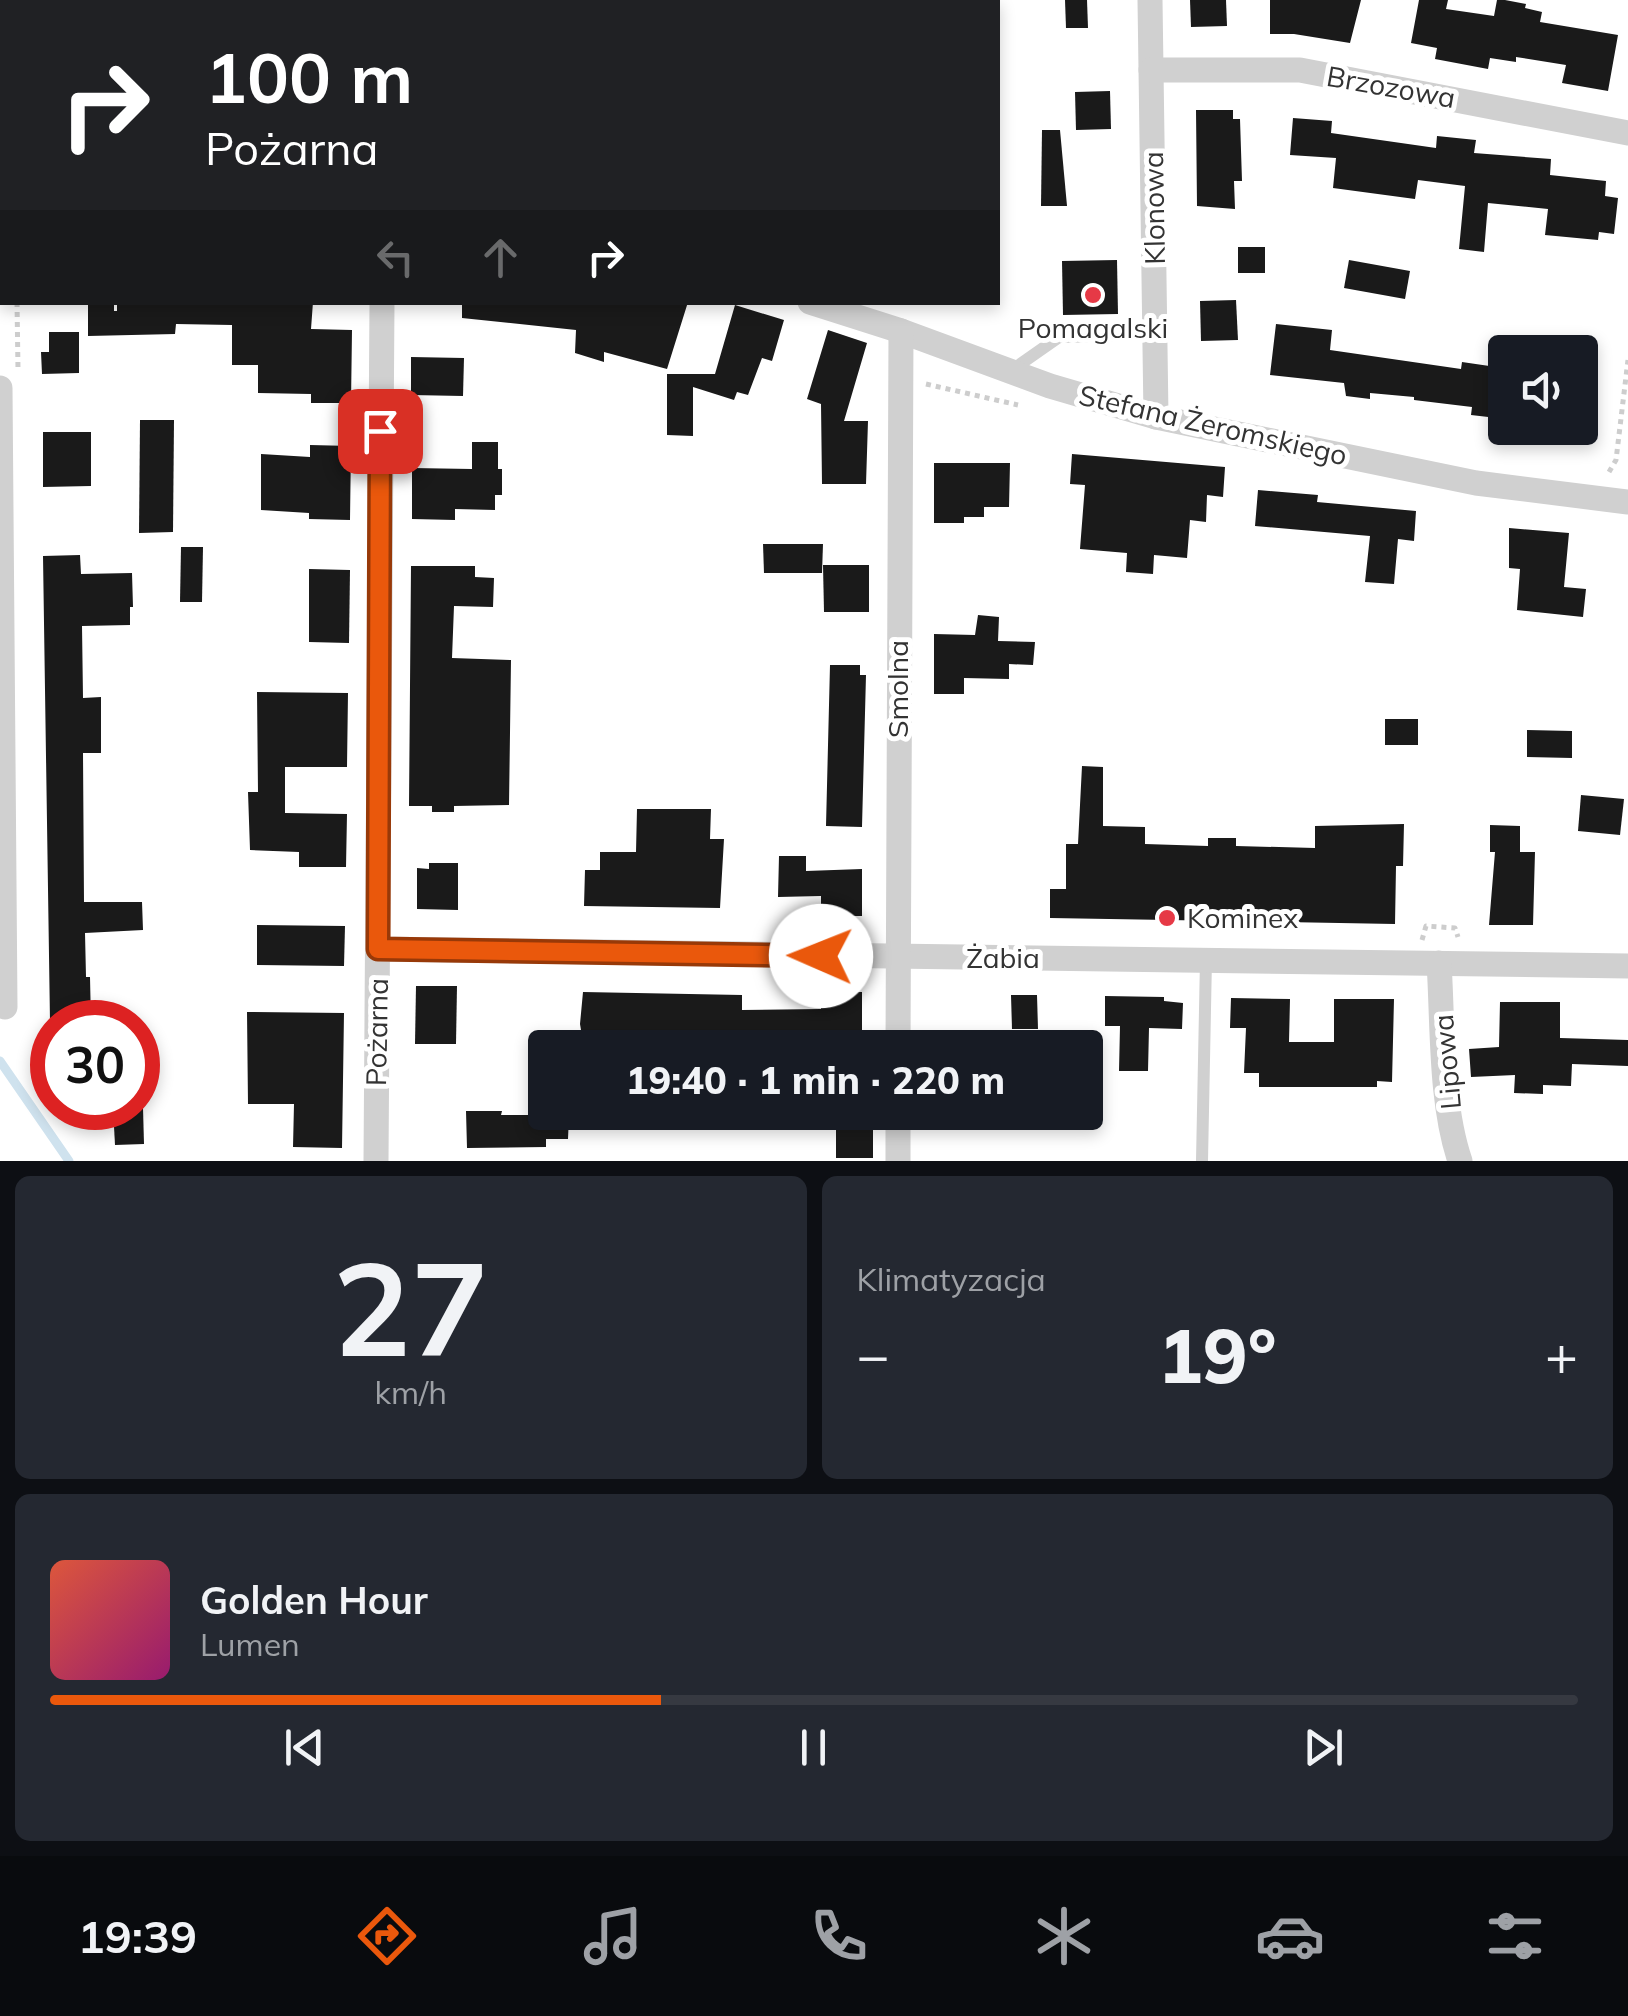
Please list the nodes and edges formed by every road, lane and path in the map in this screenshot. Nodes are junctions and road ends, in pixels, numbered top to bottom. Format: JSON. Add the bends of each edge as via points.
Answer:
{"nodes":[{"id":1,"x":1150,"y":0,"type":"edge"},
{"id":2,"x":1151,"y":70,"type":"junction"},
{"id":3,"x":1628,"y":133,"type":"edge"},
{"id":4,"x":382,"y":305,"type":"edge"},
{"id":5,"x":819,"y":305,"type":"edge"},
{"id":6,"x":1157,"y":322,"type":"junction"},
{"id":7,"x":901,"y":331,"type":"junction"},
{"id":8,"x":1628,"y":360,"type":"edge"},
{"id":9,"x":1009,"y":373,"type":"junction"},
{"id":10,"x":1050,"y":386,"type":"junction"},
{"id":11,"x":0,"y":388,"type":"edge"},
{"id":12,"x":900,"y":401,"type":"junction"},
{"id":13,"x":1156,"y":417,"type":"junction"},
{"id":14,"x":1605,"y":476,"type":"dead end"},
{"id":15,"x":1628,"y":502,"type":"edge"},
{"id":16,"x":1418,"y":945,"type":"dead end"},
{"id":17,"x":1467,"y":947,"type":"dead end"},
{"id":18,"x":378,"y":949,"type":"junction"},
{"id":19,"x":898,"y":957,"type":"junction"},
{"id":20,"x":1206,"y":959,"type":"junction"},
{"id":21,"x":1440,"y":962,"type":"junction"},
{"id":22,"x":1628,"y":966,"type":"edge"},
{"id":23,"x":5,"y":1007,"type":"dead end"},
{"id":24,"x":898,"y":1030,"type":"edge"},
{"id":25,"x":898,"y":1130,"type":"edge"},
{"id":26,"x":376,"y":1161,"type":"edge"},
{"id":27,"x":898,"y":1161,"type":"edge"},
{"id":28,"x":1202,"y":1161,"type":"edge"},
{"id":29,"x":1460,"y":1161,"type":"edge"}],
"edges":[{"from":1,"to":2,"type":"street","name":"Klonowa"},
{"from":2,"to":3,"type":"street","name":"Brzozowa","via":[[1300,70]]},
{"from":2,"to":6,"type":"street","name":"Klonowa"},
{"from":4,"to":18,"type":"street","name":"Pożarna"},
{"from":5,"to":7,"type":"street","name":"Stefana Żeromskiego"},
{"from":6,"to":9,"type":"lane","via":[[1110,336],[1059,337]]},
{"from":6,"to":13,"type":"street","name":"Klonowa"},
{"from":7,"to":9,"type":"street","name":"Stefana Żeromskiego"},
{"from":7,"to":12,"type":"street","name":"Smolna"},
{"from":8,"to":14,"type":"path","via":[[1616,460]]},
{"from":9,"to":10,"type":"street","name":"Stefana Żeromskiego"},
{"from":10,"to":12,"type":"path","via":[[1044,411],[930,383],[913,391],[912,401]]},
{"from":10,"to":13,"type":"street","name":"Stefana Żeromskiego"},
{"from":11,"to":23,"type":"street"},
{"from":12,"to":19,"type":"street","name":"Smolna"},
{"from":13,"to":15,"type":"street","name":"Stefana Żeromskiego","via":[[1476,483]]},
{"from":16,"to":17,"type":"path","via":[[1426,926],[1455,928]]},
{"from":18,"to":19,"type":"street","name":"Żabia"},
{"from":18,"to":26,"type":"street","name":"Pożarna"},
{"from":19,"to":20,"type":"street","name":"Żabia"},
{"from":19,"to":24,"type":"street","name":"Smolna"},
{"from":20,"to":21,"type":"street","name":"Żabia"},
{"from":20,"to":28,"type":"lane"},
{"from":21,"to":22,"type":"street","name":"Żabia"},
{"from":21,"to":29,"type":"street","name":"Lipowa"},
{"from":25,"to":27,"type":"street"}]}
